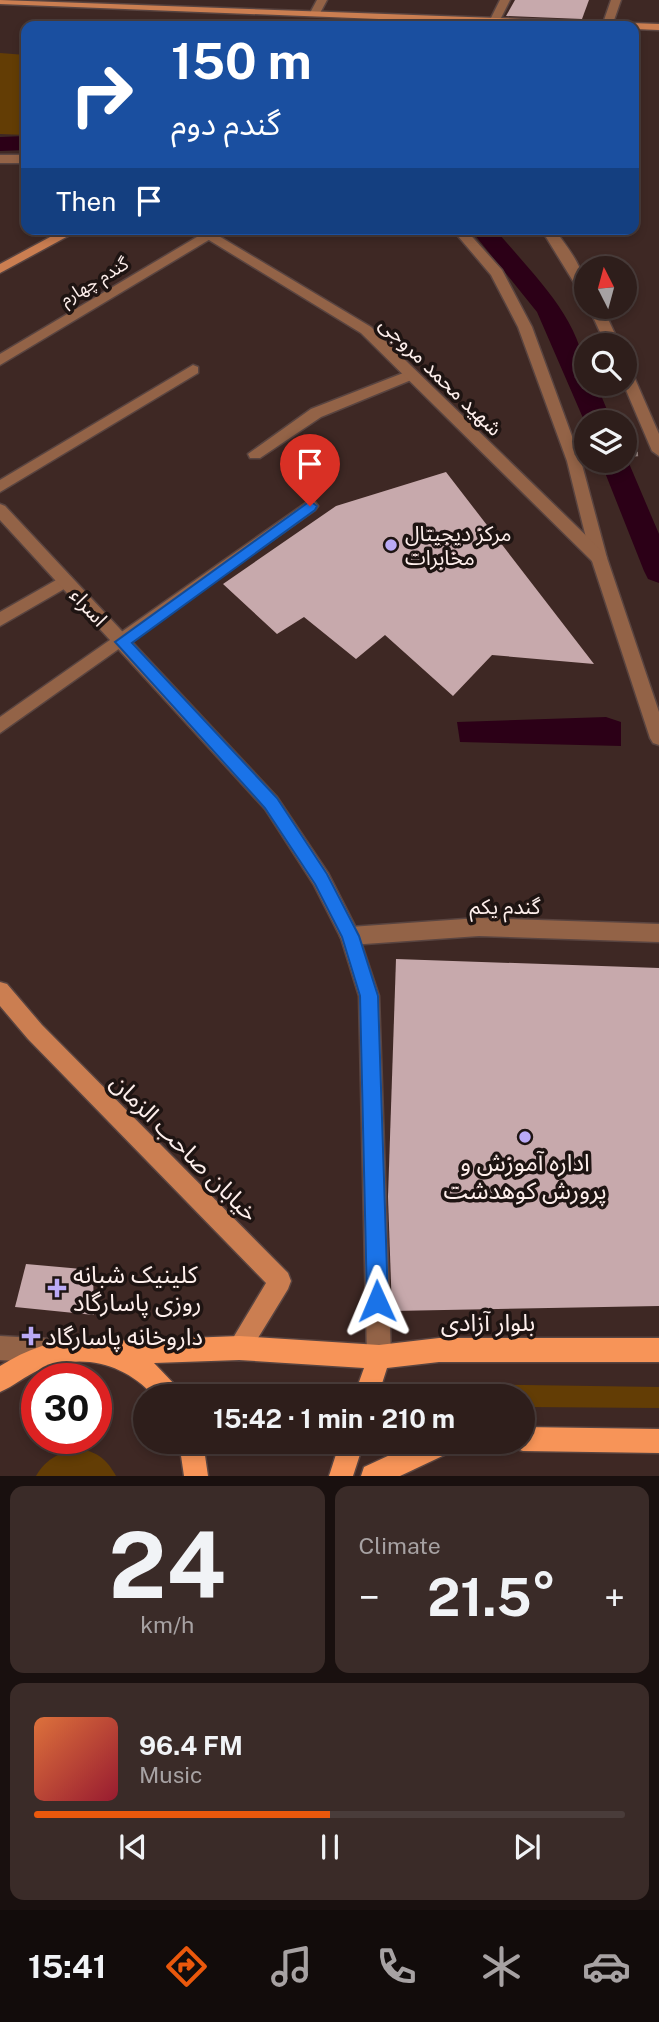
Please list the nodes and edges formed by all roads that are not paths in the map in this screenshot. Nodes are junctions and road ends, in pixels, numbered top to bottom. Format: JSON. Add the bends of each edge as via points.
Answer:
{"nodes":[{"id":1,"x":322,"y":0,"type":"edge"},
{"id":2,"x":505,"y":0,"type":"edge"},
{"id":3,"x":616,"y":0,"type":"edge"},
{"id":4,"x":0,"y":1,"type":"edge"},
{"id":5,"x":131,"y":4,"type":"edge"},
{"id":6,"x":293,"y":13,"type":"junction"},
{"id":7,"x":315,"y":13,"type":"junction"},
{"id":8,"x":495,"y":20,"type":"junction"},
{"id":9,"x":286,"y":21,"type":"edge"},
{"id":10,"x":514,"y":21,"type":"edge"},
{"id":11,"x":608,"y":21,"type":"edge"},
{"id":12,"x":639,"y":26,"type":"edge"},
{"id":13,"x":659,"y":27,"type":"edge"},
{"id":14,"x":0,"y":159,"type":"edge"},
{"id":15,"x":21,"y":159,"type":"edge"},
{"id":16,"x":64,"y":235,"type":"edge"},
{"id":17,"x":197,"y":235,"type":"edge"},
{"id":18,"x":207,"y":235,"type":"edge"},
{"id":19,"x":463,"y":235,"type":"edge"},
{"id":20,"x":551,"y":235,"type":"edge"},
{"id":21,"x":0,"y":269,"type":"edge"},
{"id":22,"x":574,"y":270,"type":"edge"},
{"id":23,"x":0,"y":360,"type":"edge"},
{"id":24,"x":193,"y":370,"type":"dead end"},
{"id":25,"x":411,"y":375,"type":"junction"},
{"id":26,"x":635,"y":396,"type":"edge"},
{"id":27,"x":659,"y":451,"type":"edge"},
{"id":28,"x":255,"y":454,"type":"dead end"},
{"id":29,"x":0,"y":487,"type":"edge"},
{"id":30,"x":310,"y":506,"type":"dead end"},
{"id":31,"x":0,"y":510,"type":"edge"},
{"id":32,"x":599,"y":558,"type":"junction"},
{"id":33,"x":65,"y":581,"type":"junction"},
{"id":34,"x":0,"y":620,"type":"edge"},
{"id":35,"x":122,"y":642,"type":"junction"},
{"id":36,"x":0,"y":726,"type":"edge"},
{"id":37,"x":659,"y":738,"type":"edge"},
{"id":38,"x":659,"y":933,"type":"edge"},
{"id":39,"x":350,"y":936,"type":"junction"},
{"id":40,"x":0,"y":991,"type":"edge"},
{"id":41,"x":0,"y":1348,"type":"edge"},
{"id":42,"x":239,"y":1348,"type":"junction"},
{"id":43,"x":659,"y":1350,"type":"edge"},
{"id":44,"x":56,"y":1352,"type":"junction"},
{"id":45,"x":108,"y":1353,"type":"junction"},
{"id":46,"x":379,"y":1357,"type":"junction"},
{"id":47,"x":0,"y":1380,"type":"edge"},
{"id":48,"x":158,"y":1384,"type":"edge"},
{"id":49,"x":370,"y":1384,"type":"edge"},
{"id":50,"x":535,"y":1438,"type":"edge"},
{"id":51,"x":659,"y":1441,"type":"edge"},
{"id":52,"x":193,"y":1454,"type":"edge"},
{"id":53,"x":348,"y":1454,"type":"edge"},
{"id":54,"x":419,"y":1454,"type":"edge"},
{"id":55,"x":196,"y":1476,"type":"edge"},
{"id":56,"x":341,"y":1476,"type":"edge"},
{"id":57,"x":373,"y":1476,"type":"edge"}],
"edges":[{"from":1,"to":7,"type":"street"},
{"from":2,"to":8,"type":"street"},
{"from":3,"to":11,"type":"street"},
{"from":4,"to":5,"type":"main road"},
{"from":5,"to":6,"type":"main road"},
{"from":6,"to":7,"type":"main road"},
{"from":6,"to":9,"type":"main road"},
{"from":7,"to":8,"type":"main road"},
{"from":8,"to":10,"type":"main road"},
{"from":12,"to":13,"type":"main road"},
{"from":14,"to":15,"type":"street"},
{"from":16,"to":21,"type":"main road"},
{"from":17,"to":23,"type":"street","name":"گندم چهارم"},
{"from":18,"to":25,"type":"street","name":"شهید محمد مروجی","via":[[366,330]]},
{"from":19,"to":32,"type":"street","via":[[497,273],[525,327],[574,461]]},
{"from":20,"to":22,"type":"street"},
{"from":24,"to":29,"type":"street"},
{"from":25,"to":28,"type":"street","via":[[316,413]]},
{"from":25,"to":32,"type":"street","name":"شهید محمد مروجی"},
{"from":26,"to":27,"type":"street"},
{"from":30,"to":35,"type":"street"},
{"from":31,"to":33,"type":"street","name":"اسراء"},
{"from":32,"to":37,"type":"street"},
{"from":33,"to":34,"type":"street"},
{"from":33,"to":35,"type":"street","name":"اسراء"},
{"from":35,"to":36,"type":"street"},
{"from":35,"to":39,"type":"street","name":"اسراء","via":[[271,803],[321,879]]},
{"from":38,"to":39,"type":"street","name":"گندم یکم","via":[[479,927]]},
{"from":39,"to":46,"type":"street","name":"اسراء","via":[[369,996]]},
{"from":40,"to":42,"type":"main road","name":"خیابان صاحب الزمان","via":[[280,1281]]},
{"from":41,"to":44,"type":"street"},
{"from":42,"to":45,"type":"main road","name":"بلوار آزادی"},
{"from":42,"to":46,"type":"main road","name":"بلوار آزادی"},
{"from":43,"to":46,"type":"main road","name":"بلوار آزادی","via":[[439,1350]]},
{"from":44,"to":45,"type":"main road"},
{"from":44,"to":47,"type":"main road","via":[[21,1365]]},
{"from":45,"to":48,"type":"main road","via":[[143,1369]]},
{"from":46,"to":49,"type":"main road"},
{"from":50,"to":51,"type":"main road"},
{"from":52,"to":55,"type":"main road"},
{"from":53,"to":56,"type":"main road"},
{"from":54,"to":57,"type":"main road"}]}
